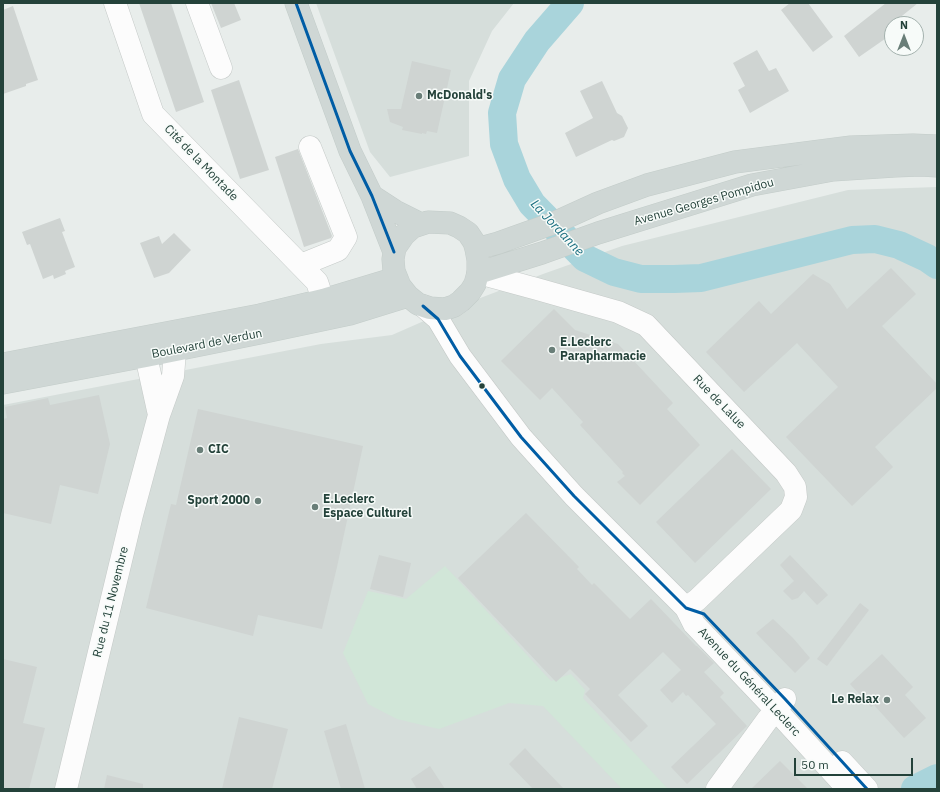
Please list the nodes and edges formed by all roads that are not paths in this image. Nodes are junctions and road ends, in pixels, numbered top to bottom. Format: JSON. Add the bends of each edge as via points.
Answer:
{"nodes":[{"id":1,"x":116,"y":3,"type":"edge"},
{"id":2,"x":197,"y":3,"type":"edge"},
{"id":3,"x":296,"y":3,"type":"edge"},
{"id":4,"x":221,"y":68,"type":"dead end"},
{"id":5,"x":937,"y":146,"type":"edge"},
{"id":6,"x":310,"y":147,"type":"dead end"},
{"id":7,"x":932,"y":164,"type":"edge"},
{"id":8,"x":372,"y":196,"type":"junction"},
{"id":9,"x":420,"y":224,"type":"junction"},
{"id":10,"x":476,"y":249,"type":"junction"},
{"id":11,"x":394,"y":252,"type":"junction"},
{"id":12,"x":300,"y":265,"type":"junction"},
{"id":13,"x":478,"y":273,"type":"junction"},
{"id":14,"x":396,"y":278,"type":"junction"},
{"id":15,"x":323,"y":300,"type":"junction"},
{"id":16,"x":416,"y":301,"type":"junction"},
{"id":17,"x":461,"y":301,"type":"junction"},
{"id":18,"x":158,"y":334,"type":"junction"},
{"id":19,"x":175,"y":351,"type":"junction"},
{"id":20,"x":146,"y":356,"type":"junction"},
{"id":21,"x":460,"y":356,"type":"junction"},
{"id":22,"x":3,"y":364,"type":"edge"},
{"id":23,"x":3,"y":383,"type":"edge"},
{"id":24,"x":159,"y":415,"type":"junction"},
{"id":25,"x":686,"y":608,"type":"junction"},
{"id":26,"x":780,"y":704,"type":"junction"},
{"id":27,"x":860,"y":788,"type":"edge"},
{"id":28,"x":66,"y":789,"type":"edge"},
{"id":29,"x":717,"y":789,"type":"edge"}],
"edges":[{"from":1,"to":12,"type":"street","name":"Cité de la Montade","via":[[153,114]]},
{"from":2,"to":4,"type":"street"},
{"from":3,"to":8,"type":"main road","via":[[350,151]]},
{"from":5,"to":10,"type":"main road","name":"Avenue Georges Pompidou","via":[[851,147],[735,162],[647,185],[554,223]]},
{"from":6,"to":12,"type":"street","via":[[346,237],[338,250]]},
{"from":7,"to":13,"type":"main road","name":"Avenue Georges Pompidou","via":[[833,170],[752,185]]},
{"from":8,"to":9,"type":"main road"},
{"from":8,"to":11,"type":"main road"},
{"from":9,"to":10,"type":"main road","via":[[440,222],[459,226],[468,233]]},
{"from":9,"to":11,"type":"main road","via":[[413,226],[404,235]]},
{"from":10,"to":13,"type":"main road"},
{"from":11,"to":14,"type":"main road"},
{"from":12,"to":15,"type":"street","name":"Cité de la Montade","via":[[317,282]]},
{"from":13,"to":17,"type":"main road","via":[[475,284]]},
{"from":13,"to":25,"type":"street","name":"Rue de Lalue","via":[[618,312],[646,325],[786,473],[795,487],[796,497],[791,510]]},
{"from":14,"to":15,"type":"main road","name":"Boulevard de Verdun"},
{"from":14,"to":16,"type":"main road"},
{"from":15,"to":18,"type":"main road","name":"Boulevard de Verdun","via":[[260,316]]},
{"from":16,"to":17,"type":"main road","via":[[430,308],[445,309]]},
{"from":16,"to":19,"type":"main road","name":"Boulevard de Verdun"},
{"from":16,"to":21,"type":"street","name":"Avenue du Général Leclerc","via":[[438,319]]},
{"from":17,"to":21,"type":"street","via":[[457,322]]},
{"from":18,"to":20,"type":"main road"},
{"from":18,"to":22,"type":"main road","name":"Boulevard de Verdun"},
{"from":19,"to":20,"type":"main road","name":"Boulevard de Verdun"},
{"from":19,"to":24,"type":"street","name":"Rue du 11 Novembre","via":[[173,376]]},
{"from":20,"to":23,"type":"main road","name":"Boulevard de Verdun"},
{"from":20,"to":24,"type":"street","name":"Rue du 11 Novembre"},
{"from":21,"to":25,"type":"street","name":"Avenue du Général Leclerc","via":[[534,452],[574,496]]},
{"from":24,"to":28,"type":"street","name":"Rue du 11 Novembre","via":[[132,515]]},
{"from":25,"to":26,"type":"street","name":"Avenue du Général Leclerc","via":[[694,624]]},
{"from":26,"to":27,"type":"street","name":"Avenue du Général Leclerc"},
{"from":26,"to":29,"type":"street"}]}
